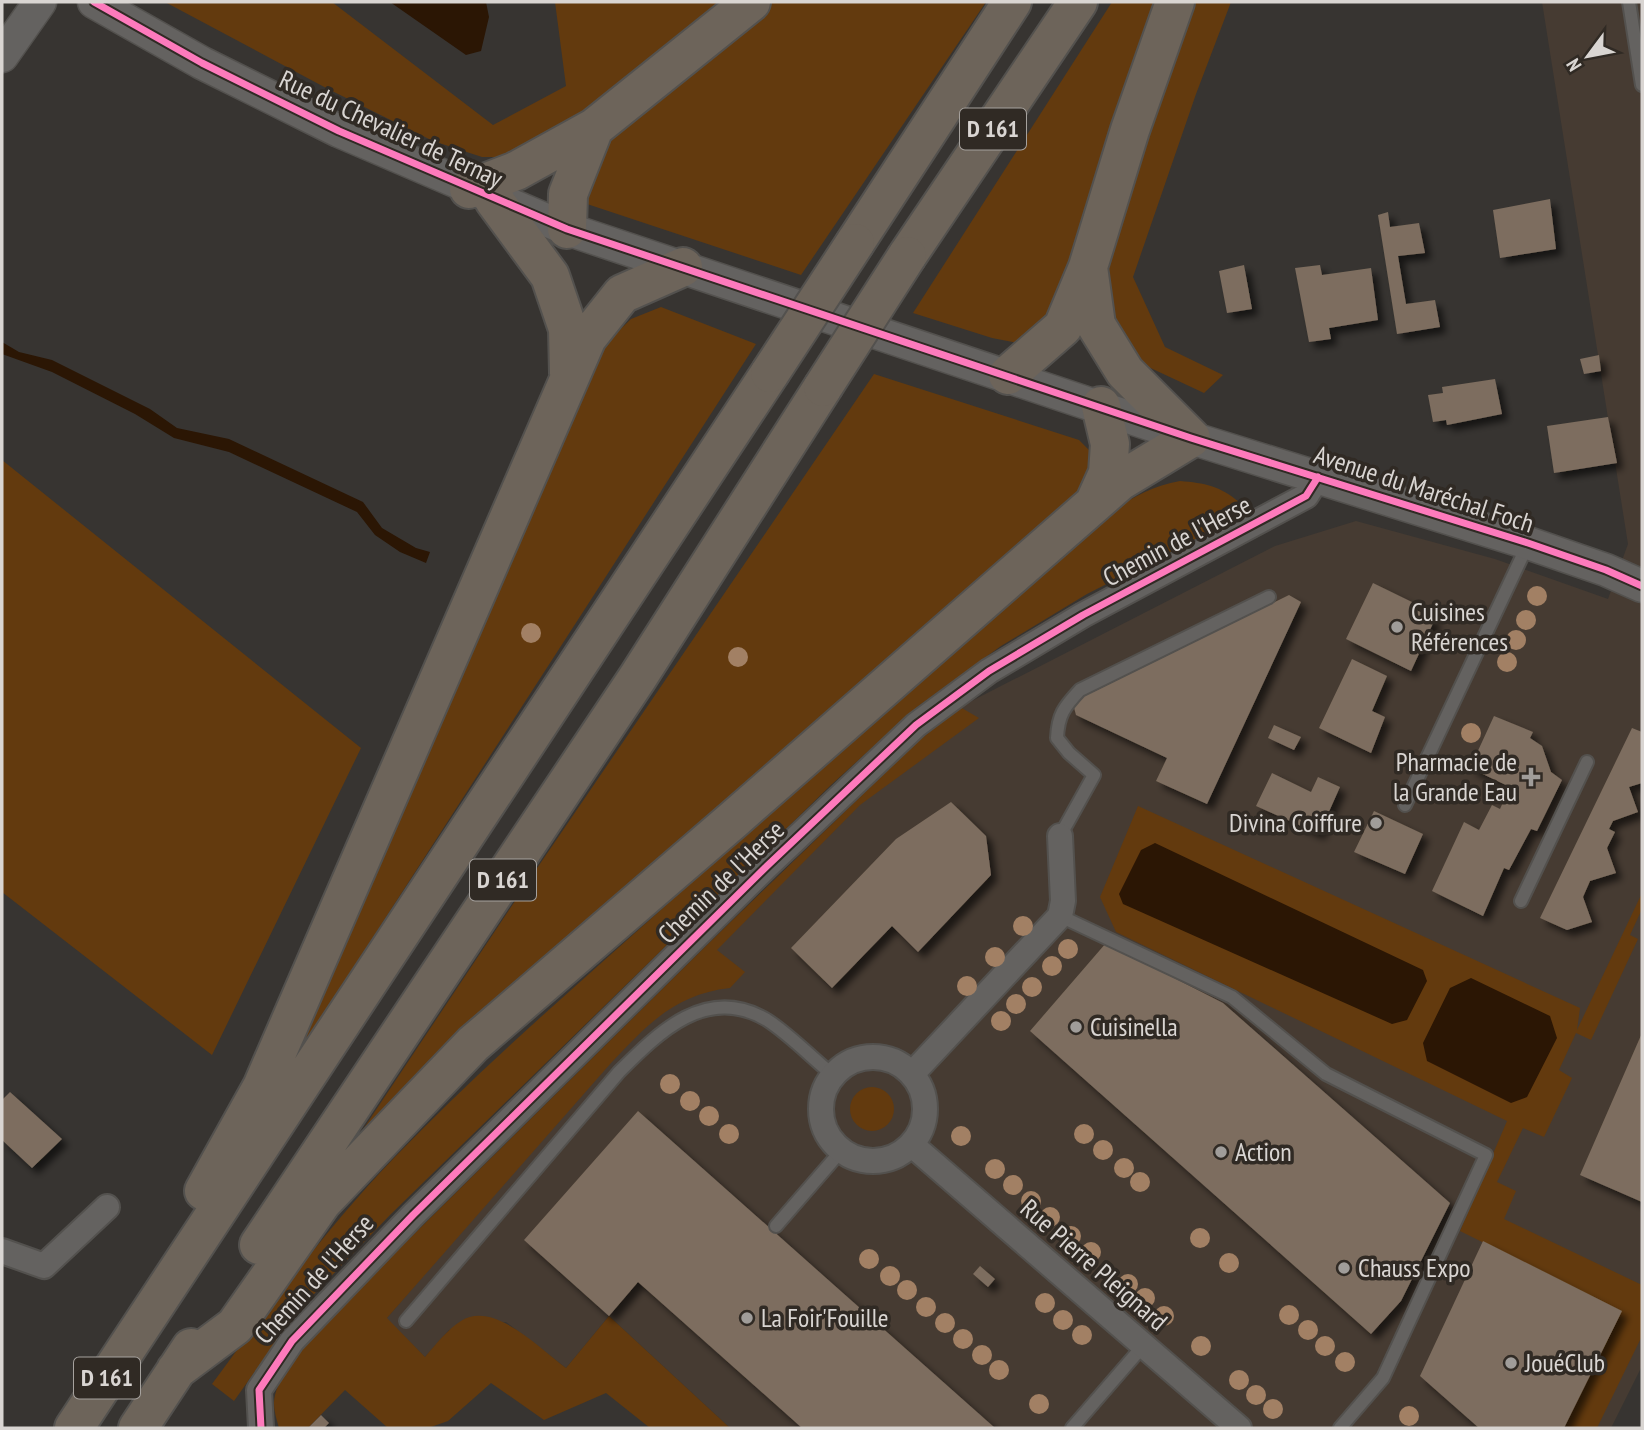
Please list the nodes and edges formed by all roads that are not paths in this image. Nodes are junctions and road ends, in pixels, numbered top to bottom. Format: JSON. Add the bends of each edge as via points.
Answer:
{"nodes":[{"id":1,"x":40,"y":2,"type":"edge"},
{"id":2,"x":94,"y":2,"type":"edge"},
{"id":3,"x":751,"y":2,"type":"edge"},
{"id":4,"x":1012,"y":2,"type":"edge"},
{"id":5,"x":1078,"y":2,"type":"edge"},
{"id":6,"x":1175,"y":2,"type":"edge"},
{"id":7,"x":1629,"y":2,"type":"edge"},
{"id":8,"x":2,"y":56,"type":"edge"},
{"id":9,"x":1642,"y":85,"type":"edge"},
{"id":10,"x":594,"y":128,"type":"junction"},
{"id":11,"x":482,"y":194,"type":"junction"},
{"id":12,"x":566,"y":229,"type":"junction"},
{"id":13,"x":683,"y":267,"type":"junction"},
{"id":14,"x":1088,"y":267,"type":"junction"},
{"id":15,"x":1008,"y":375,"type":"junction"},
{"id":16,"x":570,"y":377,"type":"junction"},
{"id":17,"x":1101,"y":406,"type":"junction"},
{"id":18,"x":1191,"y":438,"type":"junction"},
{"id":19,"x":1318,"y":477,"type":"junction"},
{"id":20,"x":1094,"y":504,"type":"junction"},
{"id":21,"x":1528,"y":543,"type":"junction"},
{"id":22,"x":1626,"y":574,"type":"edge"},
{"id":23,"x":1269,"y":597,"type":"dead end"},
{"id":24,"x":1587,"y":762,"type":"dead end"},
{"id":25,"x":1405,"y":805,"type":"dead end"},
{"id":26,"x":1060,"y":836,"type":"joint"},
{"id":27,"x":1521,"y":901,"type":"dead end"},
{"id":28,"x":1060,"y":916,"type":"junction"},
{"id":29,"x":912,"y":1074,"type":"junction"},
{"id":30,"x":833,"y":1075,"type":"junction"},
{"id":31,"x":912,"y":1145,"type":"junction"},
{"id":32,"x":841,"y":1151,"type":"junction"},
{"id":33,"x":107,"y":1207,"type":"dead end"},
{"id":34,"x":776,"y":1226,"type":"dead end"},
{"id":35,"x":2,"y":1251,"type":"edge"},
{"id":36,"x":406,"y":1321,"type":"dead end"},
{"id":37,"x":141,"y":1328,"type":"junction"},
{"id":38,"x":1143,"y":1346,"type":"junction"},
{"id":39,"x":176,"y":1370,"type":"junction"},
{"id":40,"x":74,"y":1428,"type":"edge"},
{"id":41,"x":138,"y":1428,"type":"edge"},
{"id":42,"x":261,"y":1428,"type":"edge"},
{"id":43,"x":1072,"y":1428,"type":"edge"},
{"id":44,"x":1239,"y":1428,"type":"edge"},
{"id":45,"x":1340,"y":1428,"type":"edge"}],
"edges":[{"from":1,"to":8,"type":"street"},
{"from":2,"to":11,"type":"street","name":"Rue du Chevalier de Ternay","via":[[326,125]]},
{"from":3,"to":10,"type":"main road"},
{"from":4,"to":37,"type":"main road","number":"D 161","bridge":true},
{"from":5,"to":39,"type":"main road","number":"D 161","bridge":true,"via":[[907,256],[639,677]]},
{"from":6,"to":14,"type":"main road"},
{"from":7,"to":9,"type":"lane"},
{"from":10,"to":11,"type":"main road"},
{"from":10,"to":12,"type":"main road","via":[[568,194]]},
{"from":11,"to":12,"type":"street","name":"Rue du Chevalier de Ternay"},
{"from":11,"to":16,"type":"main road","via":[[550,276],[568,329]]},
{"from":12,"to":13,"type":"street","name":"Rue du Chevalier de Ternay"},
{"from":13,"to":15,"type":"street","name":"Rue du Chevalier de Ternay"},
{"from":13,"to":16,"type":"main road","via":[[622,294],[587,338]]},
{"from":14,"to":15,"type":"main road","via":[[1063,327]]},
{"from":14,"to":18,"type":"main road","via":[[1096,326],[1125,372]]},
{"from":15,"to":17,"type":"street","name":"Avenue du Maréchal Foch"},
{"from":16,"to":37,"type":"main road","via":[[262,1087],[176,1241]]},
{"from":17,"to":18,"type":"street","name":"Avenue du Maréchal Foch"},
{"from":17,"to":20,"type":"main road","via":[[1110,444],[1108,473]]},
{"from":18,"to":19,"type":"street","name":"Avenue du Maréchal Foch"},
{"from":18,"to":20,"type":"main road","via":[[1119,481]]},
{"from":19,"to":21,"type":"street","name":"Avenue du Maréchal Foch"},
{"from":19,"to":42,"type":"street","name":"Chemin de l'Herse","via":[[1306,496],[989,670],[916,725],[766,866],[292,1341],[259,1390]]},
{"from":20,"to":39,"type":"main road","via":[[472,1044],[321,1202],[235,1326]]},
{"from":21,"to":22,"type":"street","name":"Avenue du Maréchal Foch"},
{"from":21,"to":25,"type":"lane","name":"Avenue du Maréchal Foch"},
{"from":23,"to":26,"type":"lane","via":[[1080,690],[1066,705],[1058,721],[1057,738],[1094,775]]},
{"from":24,"to":27,"type":"lane"},
{"from":26,"to":28,"type":"street"},
{"from":28,"to":29,"type":"street"},
{"from":28,"to":45,"type":"lane","via":[[1231,998],[1326,1074],[1486,1156],[1383,1378]]},
{"from":29,"to":30,"type":"street","via":[[898,1063],[864,1058]]},
{"from":29,"to":31,"type":"street","via":[[920,1087],[925,1117]]},
{"from":30,"to":32,"type":"street","via":[[820,1106],[826,1130]]},
{"from":30,"to":36,"type":"lane","via":[[767,1020],[744,1010],[719,1007],[686,1016],[652,1039],[619,1072]]},
{"from":31,"to":32,"type":"street","via":[[885,1161],[855,1159]]},
{"from":31,"to":38,"type":"street","name":"Rue Pierre Pleignard"},
{"from":32,"to":34,"type":"lane"},
{"from":33,"to":35,"type":"street","via":[[44,1266]]},
{"from":37,"to":40,"type":"main road","number":"D 161"},
{"from":38,"to":43,"type":"lane"},
{"from":38,"to":44,"type":"street","name":"Rue Pierre Pleignard"},
{"from":39,"to":41,"type":"main road","number":"D 161"}]}
